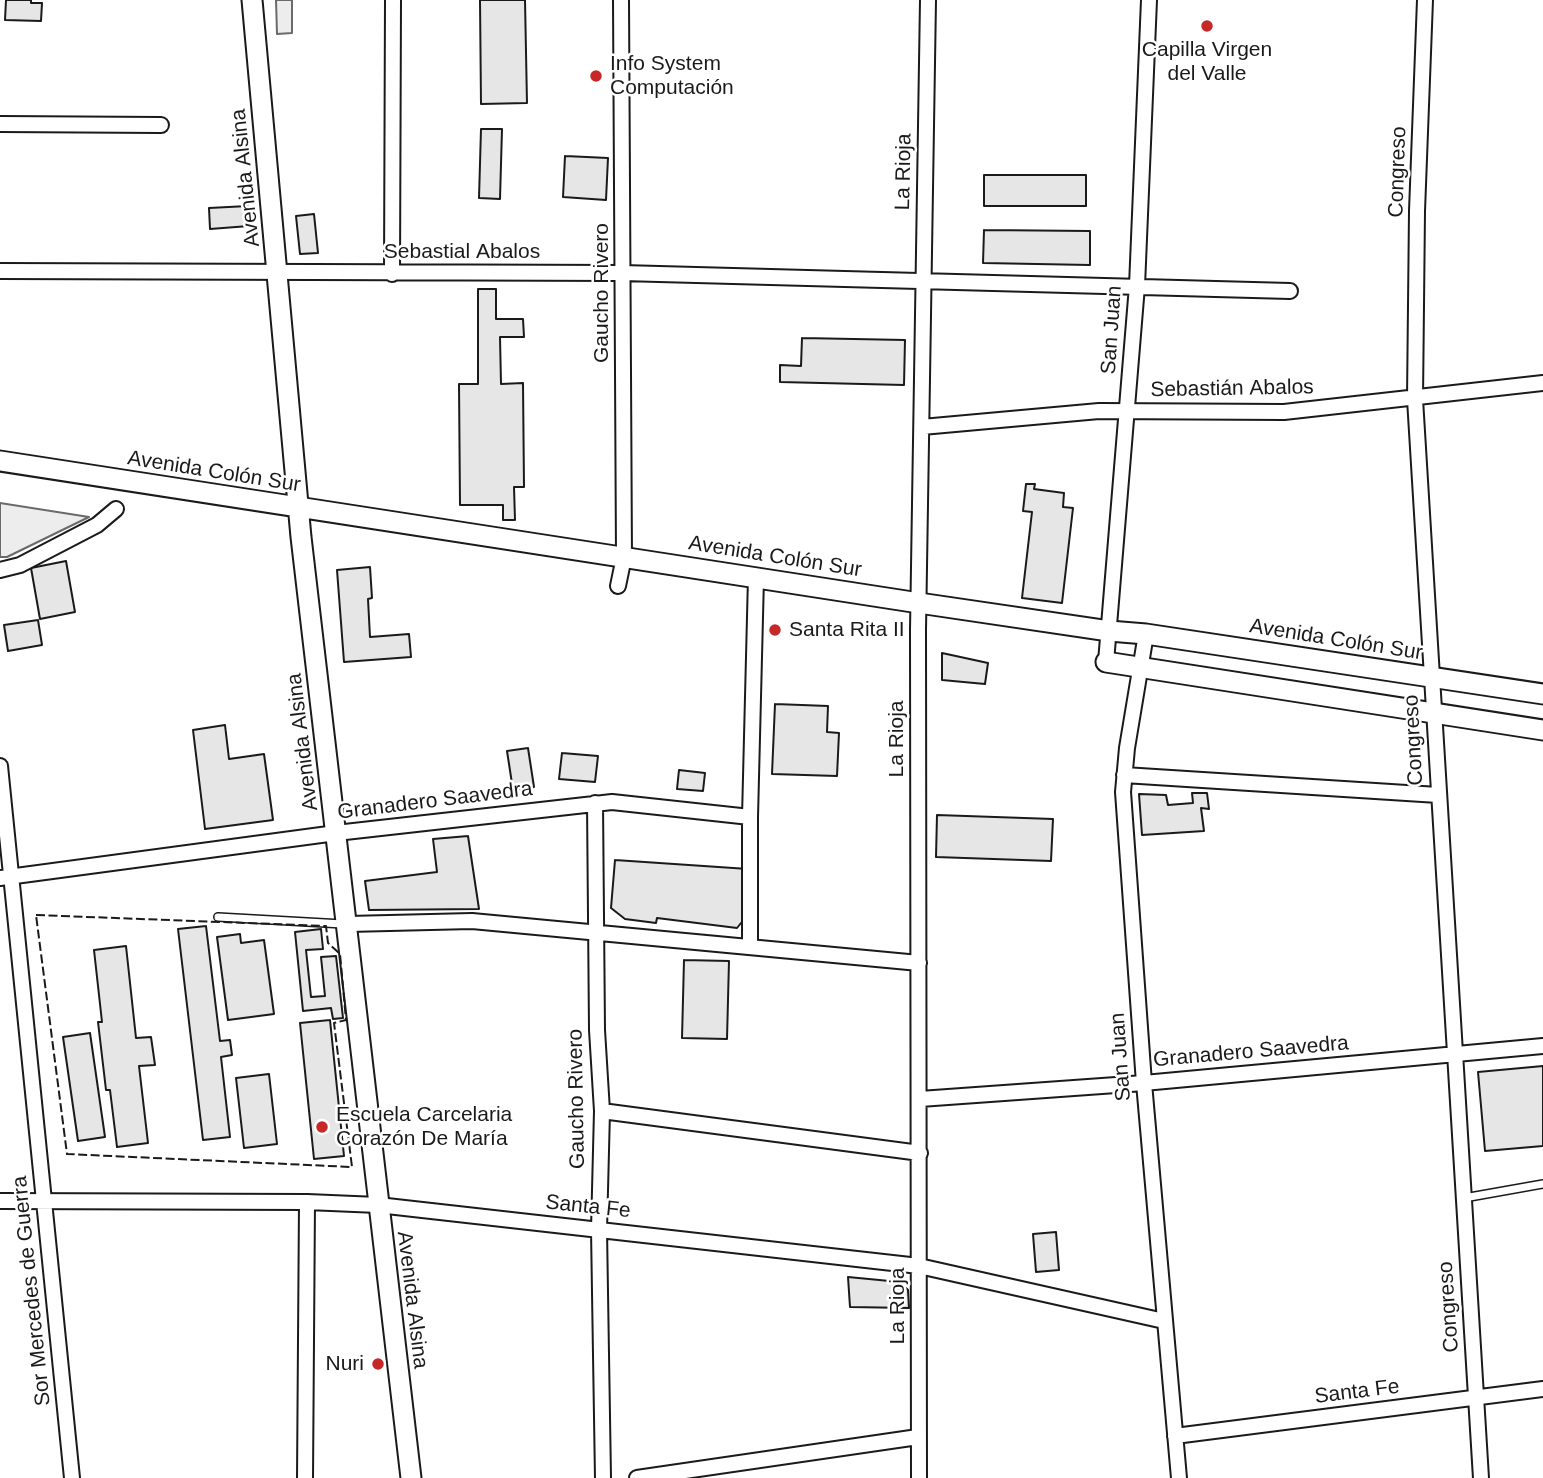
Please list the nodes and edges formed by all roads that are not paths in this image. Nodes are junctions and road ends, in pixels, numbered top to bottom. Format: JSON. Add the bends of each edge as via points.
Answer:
{"nodes":[{"id":1,"x":252,"y":0,"type":"edge"},
{"id":2,"x":393,"y":0,"type":"edge"},
{"id":3,"x":621,"y":0,"type":"edge"},
{"id":4,"x":928,"y":0,"type":"edge"},
{"id":5,"x":1149,"y":0,"type":"edge"},
{"id":6,"x":1425,"y":0,"type":"edge"},
{"id":7,"x":0,"y":124,"type":"edge"},
{"id":8,"x":161,"y":125,"type":"dead end"},
{"id":9,"x":0,"y":271,"type":"edge"},
{"id":10,"x":278,"y":273,"type":"junction"},
{"id":11,"x":622,"y":273,"type":"junction"},
{"id":12,"x":392,"y":274,"type":"junction"},
{"id":13,"x":923,"y":280,"type":"junction"},
{"id":14,"x":1137,"y":286,"type":"junction"},
{"id":15,"x":1290,"y":291,"type":"dead end"},
{"id":16,"x":1543,"y":383,"type":"edge"},
{"id":17,"x":1415,"y":399,"type":"junction"},
{"id":18,"x":1127,"y":412,"type":"junction"},
{"id":19,"x":922,"y":427,"type":"junction"},
{"id":20,"x":0,"y":461,"type":"edge"},
{"id":21,"x":299,"y":508,"type":"junction"},
{"id":22,"x":116,"y":509,"type":"dead end"},
{"id":23,"x":624,"y":556,"type":"junction"},
{"id":24,"x":0,"y":570,"type":"edge"},
{"id":25,"x":756,"y":578,"type":"junction"},
{"id":26,"x":618,"y":586,"type":"dead end"},
{"id":27,"x":919,"y":603,"type":"junction"},
{"id":28,"x":1109,"y":631,"type":"junction"},
{"id":29,"x":1146,"y":634,"type":"junction"},
{"id":30,"x":1106,"y":662,"type":"joint"},
{"id":31,"x":1141,"y":668,"type":"junction"},
{"id":32,"x":1433,"y":677,"type":"junction"},
{"id":33,"x":1543,"y":694,"type":"edge"},
{"id":34,"x":1433,"y":713,"type":"junction"},
{"id":35,"x":1543,"y":730,"type":"edge"},
{"id":36,"x":0,"y":766,"type":"edge"},
{"id":37,"x":1124,"y":775,"type":"junction"},
{"id":38,"x":1438,"y":795,"type":"junction"},
{"id":39,"x":595,"y":803,"type":"junction"},
{"id":40,"x":750,"y":817,"type":"junction"},
{"id":41,"x":336,"y":833,"type":"junction"},
{"id":42,"x":6,"y":878,"type":"edge"},
{"id":43,"x":218,"y":917,"type":"dead end"},
{"id":44,"x":348,"y":924,"type":"junction"},
{"id":45,"x":597,"y":932,"type":"junction"},
{"id":46,"x":750,"y":945,"type":"junction"},
{"id":47,"x":919,"y":963,"type":"junction"},
{"id":48,"x":1543,"y":1046,"type":"edge"},
{"id":49,"x":1455,"y":1055,"type":"junction"},
{"id":50,"x":1144,"y":1083,"type":"junction"},
{"id":51,"x":920,"y":1099,"type":"junction"},
{"id":52,"x":602,"y":1111,"type":"junction"},
{"id":53,"x":920,"y":1153,"type":"junction"},
{"id":54,"x":1543,"y":1184,"type":"edge"},
{"id":55,"x":1463,"y":1198,"type":"junction"},
{"id":56,"x":0,"y":1200,"type":"edge"},
{"id":57,"x":43,"y":1201,"type":"junction"},
{"id":58,"x":307,"y":1202,"type":"junction"},
{"id":59,"x":378,"y":1205,"type":"junction"},
{"id":60,"x":599,"y":1230,"type":"junction"},
{"id":61,"x":919,"y":1266,"type":"junction"},
{"id":62,"x":1164,"y":1321,"type":"junction"},
{"id":63,"x":1543,"y":1389,"type":"edge"},
{"id":64,"x":1476,"y":1398,"type":"junction"},
{"id":65,"x":1175,"y":1436,"type":"junction"},
{"id":66,"x":918,"y":1437,"type":"junction"},
{"id":67,"x":72,"y":1478,"type":"edge"},
{"id":68,"x":304,"y":1478,"type":"edge"},
{"id":69,"x":411,"y":1478,"type":"edge"},
{"id":70,"x":603,"y":1478,"type":"edge"},
{"id":71,"x":637,"y":1478,"type":"edge"},
{"id":72,"x":919,"y":1478,"type":"edge"},
{"id":73,"x":1179,"y":1478,"type":"edge"},
{"id":74,"x":1481,"y":1478,"type":"edge"}],
"edges":[{"from":1,"to":10,"type":"main road","name":"Avenida Alsina"},
{"from":2,"to":12,"type":"street"},
{"from":3,"to":11,"type":"street","name":"Gaucho Rivero"},
{"from":4,"to":13,"type":"street","name":"La Rioja"},
{"from":5,"to":14,"type":"street","name":"San Juan"},
{"from":6,"to":17,"type":"street","name":"Congreso"},
{"from":7,"to":8,"type":"street"},
{"from":9,"to":10,"type":"street","name":"Sebastial Abalos"},
{"from":10,"to":12,"type":"street","name":"Sebastial Abalos"},
{"from":10,"to":21,"type":"main road","name":"Avenida Alsina"},
{"from":11,"to":12,"type":"street","name":"Sebastial Abalos"},
{"from":11,"to":13,"type":"street","name":"Sebastial Abalos"},
{"from":11,"to":23,"type":"street","name":"Gaucho Rivero"},
{"from":13,"to":14,"type":"street","name":"Sebastial Abalos"},
{"from":13,"to":19,"type":"street","name":"La Rioja"},
{"from":14,"to":15,"type":"street","name":"Sebastial Abalos"},
{"from":14,"to":18,"type":"street","name":"San Juan"},
{"from":16,"to":17,"type":"street","name":"Sebastián Abalos"},
{"from":17,"to":18,"type":"street","name":"Sebastián Abalos","via":[[1258,414]]},
{"from":17,"to":32,"type":"street","name":"Congreso"},
{"from":18,"to":19,"type":"street","name":"Sebastián Abalos"},
{"from":18,"to":28,"type":"street","name":"San Juan"},
{"from":19,"to":27,"type":"street","name":"La Rioja"},
{"from":20,"to":21,"type":"main road","name":"Avenida Colón Sur"},
{"from":21,"to":23,"type":"main road","name":"Avenida Colón Sur"},
{"from":21,"to":41,"type":"main road","name":"Avenida Alsina"},
{"from":22,"to":24,"type":"street","via":[[97,525],[20,565]]},
{"from":23,"to":25,"type":"main road","name":"Avenida Colón Sur"},
{"from":23,"to":26,"type":"street","name":"Gaucho Rivero"},
{"from":25,"to":27,"type":"main road","name":"Avenida Colón Sur"},
{"from":25,"to":40,"type":"street"},
{"from":27,"to":28,"type":"main road","name":"Avenida Colón Sur"},
{"from":27,"to":47,"type":"street","name":"La Rioja"},
{"from":28,"to":29,"type":"main road","name":"Avenida Colón Sur"},
{"from":28,"to":30,"type":"street","name":"San Juan"},
{"from":29,"to":31,"type":"street","name":"San Juan"},
{"from":29,"to":32,"type":"main road","name":"Avenida Colón Sur"},
{"from":30,"to":31,"type":"main road"},
{"from":31,"to":34,"type":"main road"},
{"from":31,"to":37,"type":"street","name":"San Juan"},
{"from":32,"to":33,"type":"main road","name":"Avenida Colón Sur"},
{"from":32,"to":34,"type":"street","name":"Congreso"},
{"from":34,"to":35,"type":"main road"},
{"from":34,"to":38,"type":"street","name":"Congreso"},
{"from":36,"to":42,"type":"street","name":"Sor Mercedes de Guerra"},
{"from":37,"to":38,"type":"street"},
{"from":37,"to":50,"type":"street","name":"San Juan"},
{"from":38,"to":49,"type":"street","name":"Congreso"},
{"from":39,"to":40,"type":"street","name":"Granadero Saavedra"},
{"from":39,"to":41,"type":"street","name":"Granadero Saavedra"},
{"from":39,"to":45,"type":"street","name":"Gaucho Rivero"},
{"from":40,"to":46,"type":"street"},
{"from":41,"to":42,"type":"street","name":"Granadero Saavedra"},
{"from":41,"to":44,"type":"main road","name":"Avenida Alsina"},
{"from":42,"to":57,"type":"street","name":"Sor Mercedes de Guerra"},
{"from":43,"to":44,"type":"lane"},
{"from":44,"to":45,"type":"street","via":[[472,921]]},
{"from":44,"to":59,"type":"main road","name":"Avenida Alsina"},
{"from":45,"to":46,"type":"street"},
{"from":45,"to":52,"type":"street","name":"Gaucho Rivero"},
{"from":46,"to":47,"type":"street"},
{"from":47,"to":51,"type":"street","name":"La Rioja"},
{"from":48,"to":49,"type":"street","name":"Granadero Saavedra"},
{"from":49,"to":50,"type":"street","name":"Granadero Saavedra"},
{"from":49,"to":55,"type":"street","name":"Congreso"},
{"from":50,"to":51,"type":"street","name":"Granadero Saavedra"},
{"from":50,"to":62,"type":"street","name":"San Juan"},
{"from":51,"to":53,"type":"street","name":"La Rioja"},
{"from":52,"to":53,"type":"street"},
{"from":52,"to":60,"type":"street","name":"Gaucho Rivero"},
{"from":53,"to":61,"type":"street","name":"La Rioja"},
{"from":54,"to":55,"type":"lane"},
{"from":55,"to":64,"type":"street","name":"Congreso"},
{"from":56,"to":57,"type":"street","name":"Santa Fe"},
{"from":57,"to":58,"type":"street","name":"Santa Fe"},
{"from":57,"to":67,"type":"street","name":"Sor Mercedes de Guerra"},
{"from":58,"to":59,"type":"street","name":"Santa Fe"},
{"from":58,"to":68,"type":"street"},
{"from":59,"to":60,"type":"street","name":"Santa Fe"},
{"from":59,"to":69,"type":"main road","name":"Avenida Alsina"},
{"from":60,"to":61,"type":"street","name":"Santa Fe"},
{"from":60,"to":70,"type":"street","name":"Gaucho Rivero"},
{"from":61,"to":62,"type":"street","name":"Santa Fe"},
{"from":61,"to":66,"type":"street","name":"La Rioja"},
{"from":62,"to":65,"type":"street","name":"San Juan"},
{"from":63,"to":64,"type":"street","name":"Santa Fe"},
{"from":64,"to":65,"type":"street","name":"Santa Fe"},
{"from":64,"to":74,"type":"street","name":"Congreso"},
{"from":65,"to":73,"type":"street","name":"San Juan"},
{"from":66,"to":71,"type":"street"},
{"from":66,"to":72,"type":"street","name":"La Rioja"}]}
